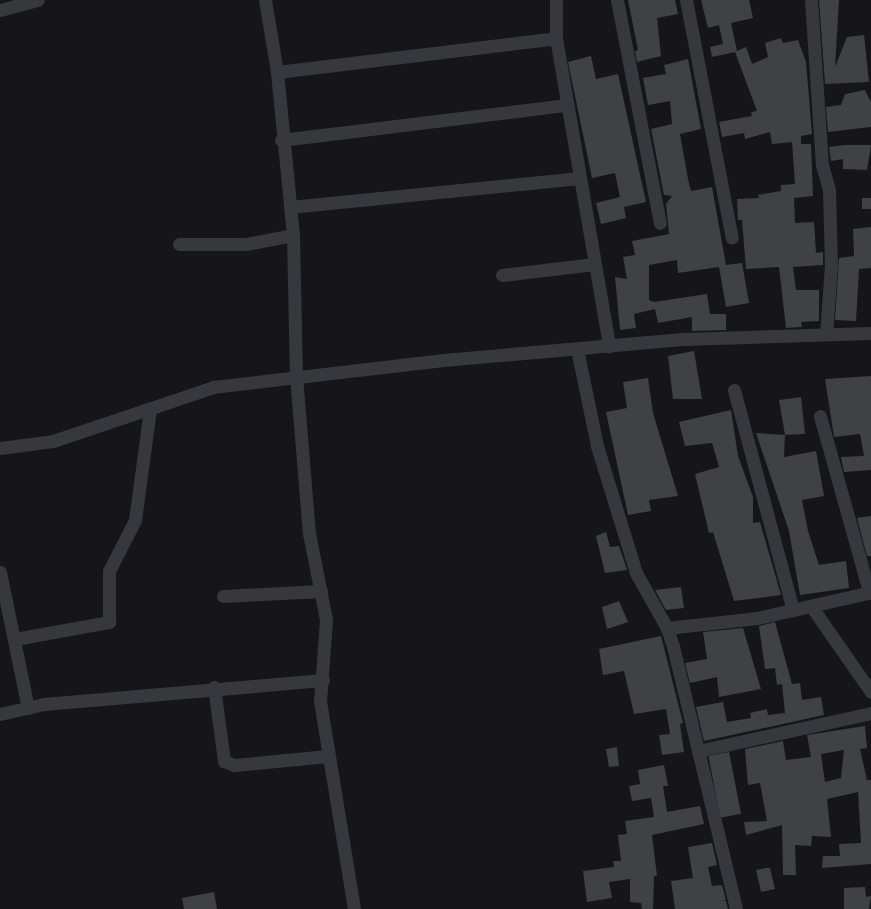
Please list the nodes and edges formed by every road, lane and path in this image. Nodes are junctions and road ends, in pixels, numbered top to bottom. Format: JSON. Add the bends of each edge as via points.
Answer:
{"nodes":[{"id":1,"x":38,"y":0,"type":"edge"},
{"id":2,"x":265,"y":0,"type":"edge"},
{"id":3,"x":556,"y":0,"type":"edge"},
{"id":4,"x":617,"y":0,"type":"edge"},
{"id":5,"x":686,"y":0,"type":"edge"},
{"id":6,"x":811,"y":0,"type":"edge"},
{"id":7,"x":0,"y":10,"type":"edge"},
{"id":8,"x":556,"y":38,"type":"junction"},
{"id":9,"x":277,"y":72,"type":"junction"},
{"id":10,"x":567,"y":105,"type":"junction"},
{"id":11,"x":281,"y":140,"type":"junction"},
{"id":12,"x":578,"y":178,"type":"junction"},
{"id":13,"x":290,"y":207,"type":"junction"},
{"id":14,"x":660,"y":223,"type":"dead end"},
{"id":15,"x":293,"y":235,"type":"junction"},
{"id":16,"x":732,"y":238,"type":"dead end"},
{"id":17,"x":179,"y":244,"type":"dead end"},
{"id":18,"x":594,"y":264,"type":"junction"},
{"id":19,"x":502,"y":275,"type":"dead end"},
{"id":20,"x":871,"y":333,"type":"edge"},
{"id":21,"x":826,"y":334,"type":"junction"},
{"id":22,"x":609,"y":346,"type":"junction"},
{"id":23,"x":577,"y":349,"type":"junction"},
{"id":24,"x":296,"y":376,"type":"junction"},
{"id":25,"x":734,"y":390,"type":"dead end"},
{"id":26,"x":150,"y":409,"type":"junction"},
{"id":27,"x":820,"y":416,"type":"dead end"},
{"id":28,"x":0,"y":448,"type":"edge"},
{"id":29,"x":0,"y":572,"type":"edge"},
{"id":30,"x":321,"y":591,"type":"junction"},
{"id":31,"x":870,"y":592,"type":"edge"},
{"id":32,"x":223,"y":596,"type":"dead end"},
{"id":33,"x":810,"y":606,"type":"junction"},
{"id":34,"x":793,"y":610,"type":"junction"},
{"id":35,"x":668,"y":628,"type":"junction"},
{"id":36,"x":15,"y":639,"type":"junction"},
{"id":37,"x":323,"y":680,"type":"junction"},
{"id":38,"x":214,"y":687,"type":"junction"},
{"id":39,"x":871,"y":692,"type":"edge"},
{"id":40,"x":28,"y":708,"type":"junction"},
{"id":41,"x":871,"y":713,"type":"edge"},
{"id":42,"x":0,"y":714,"type":"edge"},
{"id":43,"x":698,"y":751,"type":"junction"},
{"id":44,"x":328,"y":756,"type":"junction"},
{"id":45,"x":354,"y":909,"type":"edge"},
{"id":46,"x":736,"y":909,"type":"edge"}],
"edges":[{"from":1,"to":7,"type":"street"},
{"from":2,"to":9,"type":"street"},
{"from":3,"to":8,"type":"street"},
{"from":4,"to":14,"type":"street"},
{"from":5,"to":16,"type":"street"},
{"from":6,"to":21,"type":"street","via":[[822,165],[829,190],[831,265]]},
{"from":8,"to":9,"type":"street"},
{"from":8,"to":10,"type":"street"},
{"from":9,"to":11,"type":"street"},
{"from":10,"to":11,"type":"street"},
{"from":10,"to":12,"type":"street"},
{"from":11,"to":13,"type":"street"},
{"from":12,"to":13,"type":"street"},
{"from":12,"to":18,"type":"street"},
{"from":13,"to":15,"type":"street"},
{"from":15,"to":17,"type":"street","via":[[246,244]]},
{"from":15,"to":24,"type":"street"},
{"from":18,"to":19,"type":"street"},
{"from":18,"to":22,"type":"street"},
{"from":20,"to":21,"type":"street"},
{"from":21,"to":22,"type":"street","via":[[682,339]]},
{"from":22,"to":23,"type":"street"},
{"from":23,"to":24,"type":"street"},
{"from":23,"to":35,"type":"street","via":[[597,446],[634,566]]},
{"from":24,"to":26,"type":"street","via":[[212,387]]},
{"from":24,"to":30,"type":"street","via":[[309,533]]},
{"from":25,"to":34,"type":"street"},
{"from":26,"to":28,"type":"street","via":[[53,441]]},
{"from":26,"to":36,"type":"street","via":[[135,520],[109,571],[109,622]]},
{"from":27,"to":31,"type":"street"},
{"from":29,"to":36,"type":"street"},
{"from":30,"to":32,"type":"street"},
{"from":30,"to":37,"type":"street","via":[[326,620]]},
{"from":31,"to":33,"type":"street"},
{"from":33,"to":34,"type":"street"},
{"from":33,"to":39,"type":"street"},
{"from":34,"to":35,"type":"street","via":[[757,618]]},
{"from":35,"to":43,"type":"street"},
{"from":36,"to":40,"type":"street"},
{"from":37,"to":38,"type":"street"},
{"from":37,"to":44,"type":"street","via":[[320,701]]},
{"from":38,"to":40,"type":"street"},
{"from":38,"to":44,"type":"street","via":[[224,761],[234,765]]},
{"from":40,"to":42,"type":"street"},
{"from":41,"to":43,"type":"street"},
{"from":43,"to":46,"type":"street"},
{"from":44,"to":45,"type":"street"}]}
